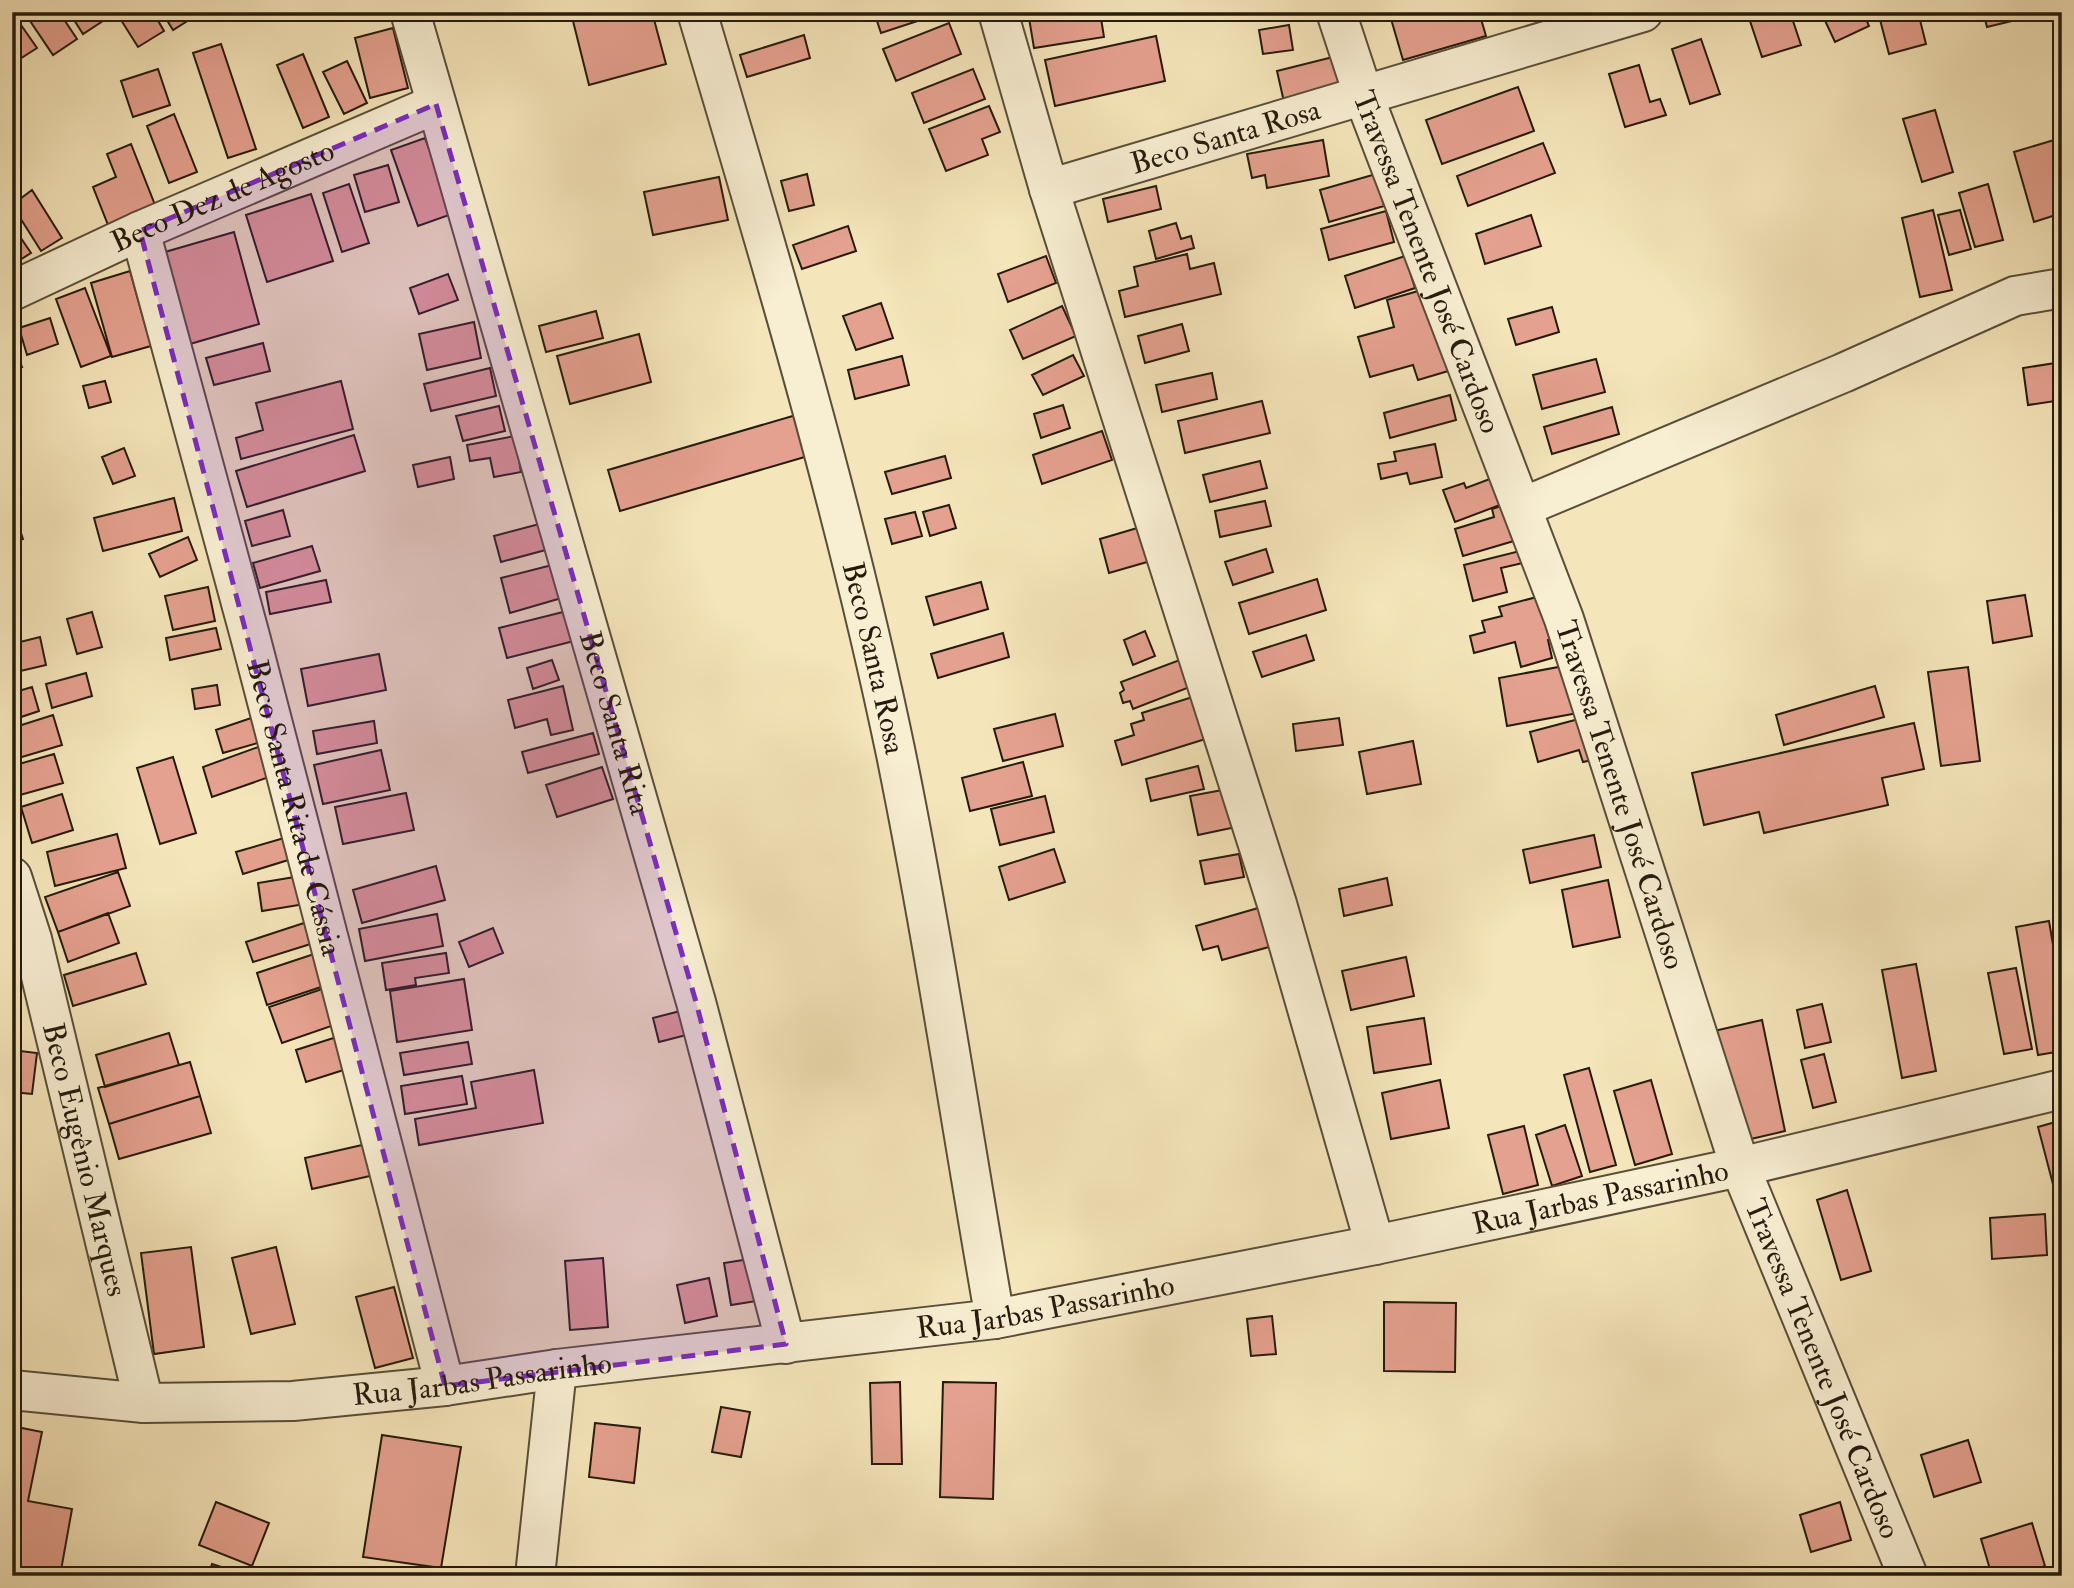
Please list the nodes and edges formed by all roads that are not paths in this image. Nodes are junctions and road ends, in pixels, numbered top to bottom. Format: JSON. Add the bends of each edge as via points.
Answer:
{"nodes":[{"id":1,"x":410,"y":12,"type":"edge"},
{"id":2,"x":697,"y":12,"type":"edge"},
{"id":3,"x":998,"y":12,"type":"edge"},
{"id":4,"x":1336,"y":12,"type":"edge"},
{"id":5,"x":1643,"y":12,"type":"edge"},
{"id":6,"x":1364,"y":97,"type":"junction"},
{"id":7,"x":436,"y":104,"type":"junction"},
{"id":8,"x":1049,"y":189,"type":"junction"},
{"id":9,"x":140,"y":231,"type":"junction"},
{"id":10,"x":2062,"y":288,"type":"edge"},
{"id":11,"x":12,"y":291,"type":"edge"},
{"id":12,"x":1522,"y":508,"type":"junction"},
{"id":13,"x":12,"y":877,"type":"edge"},
{"id":14,"x":2062,"y":1089,"type":"edge"},
{"id":15,"x":1740,"y":1167,"type":"junction"},
{"id":16,"x":1375,"y":1245,"type":"junction"},
{"id":17,"x":995,"y":1319,"type":"junction"},
{"id":18,"x":786,"y":1344,"type":"junction"},
{"id":19,"x":557,"y":1369,"type":"junction"},
{"id":20,"x":445,"y":1386,"type":"junction"},
{"id":21,"x":12,"y":1391,"type":"edge"},
{"id":22,"x":144,"y":1403,"type":"junction"},
{"id":23,"x":535,"y":1576,"type":"edge"},
{"id":24,"x":1908,"y":1576,"type":"edge"}],
"edges":[{"from":1,"to":7,"type":"street","name":"Beco Santa Rita"},
{"from":2,"to":17,"type":"street","name":"Beco Santa Rosa","via":[[774,274],[858,590],[893,743]]},
{"from":3,"to":8,"type":"street"},
{"from":4,"to":6,"type":"street","name":"Travessa Tenente José Cardoso"},
{"from":5,"to":6,"type":"street","name":"Beco Santa Rosa"},
{"from":6,"to":8,"type":"street","name":"Beco Santa Rosa"},
{"from":6,"to":12,"type":"street","name":"Travessa Tenente José Cardoso"},
{"from":7,"to":9,"type":"street","name":"Beco Dez de Agosto"},
{"from":7,"to":18,"type":"street","name":"Beco Santa Rita","via":[[696,1002]]},
{"from":8,"to":16,"type":"street","via":[[1277,904]]},
{"from":9,"to":11,"type":"street","name":"Beco Dez de Agosto"},
{"from":9,"to":20,"type":"street","name":"Beco Santa Rita de Cássia"},
{"from":10,"to":12,"type":"street","via":[[2015,296]]},
{"from":12,"to":15,"type":"street","name":"Travessa Tenente José Cardoso","via":[[1564,619]]},
{"from":13,"to":22,"type":"street","name":"Beco Eugênio Marques","via":[[35,952]]},
{"from":14,"to":15,"type":"street","name":"Rua Jarbas Passarinho"},
{"from":15,"to":16,"type":"street","name":"Rua Jarbas Passarinho"},
{"from":15,"to":24,"type":"street","name":"Travessa Tenente José Cardoso"},
{"from":16,"to":17,"type":"street","name":"Rua Jarbas Passarinho"},
{"from":17,"to":18,"type":"street","name":"Rua Jarbas Passarinho"},
{"from":18,"to":19,"type":"street","name":"Rua Jarbas Passarinho"},
{"from":19,"to":20,"type":"street","name":"Rua Jarbas Passarinho"},
{"from":19,"to":23,"type":"street"},
{"from":20,"to":22,"type":"street","name":"Rua Jarbas Passarinho","via":[[293,1401]]},
{"from":21,"to":22,"type":"street","name":"Rua Jarbas Passarinho"}]}
